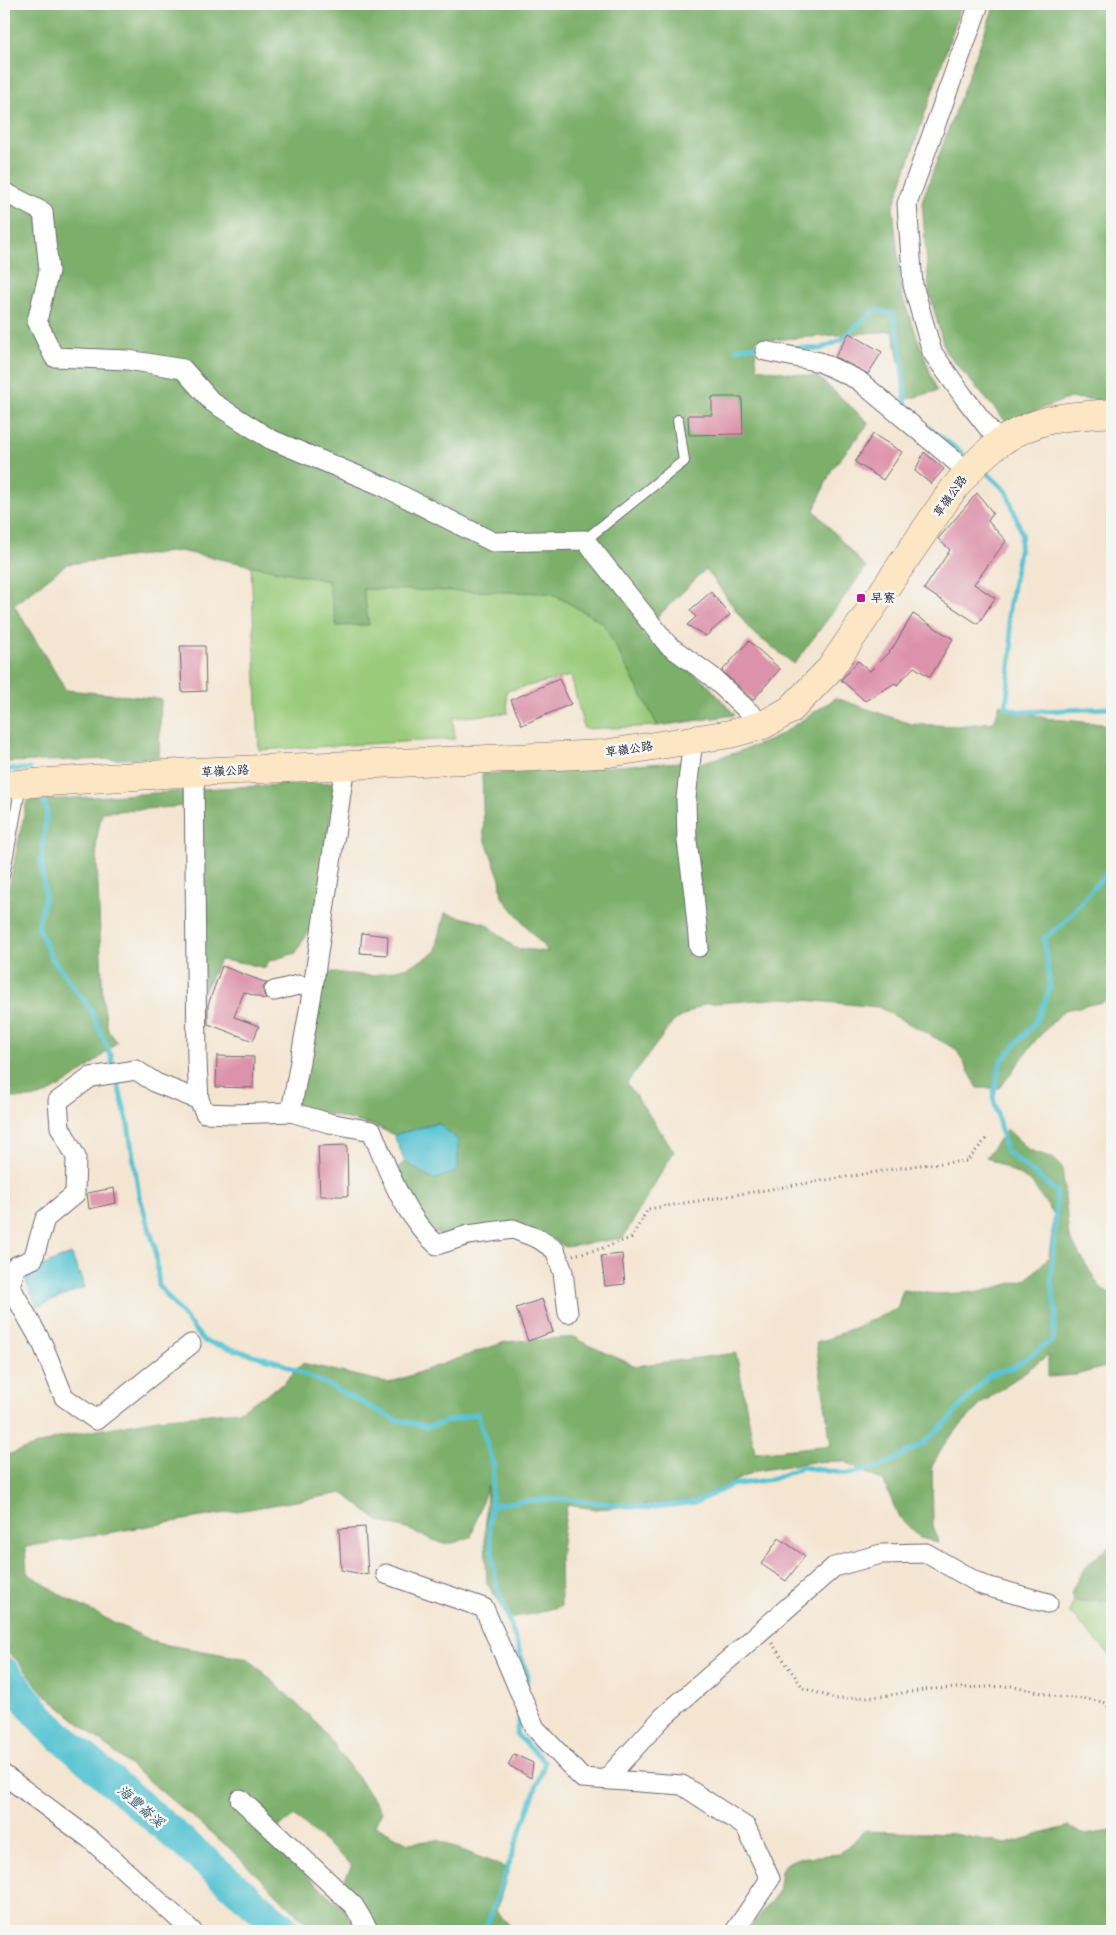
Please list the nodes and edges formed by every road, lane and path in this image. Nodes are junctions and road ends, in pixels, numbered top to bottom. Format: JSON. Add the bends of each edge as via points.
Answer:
{"nodes":[{"id":1,"x":979,"y":4,"type":"edge"},
{"id":2,"x":4,"y":192,"type":"edge"},
{"id":3,"x":765,"y":351,"type":"dead end"},
{"id":4,"x":1112,"y":413,"type":"edge"},
{"id":5,"x":678,"y":420,"type":"dead end"},
{"id":6,"x":1000,"y":443,"type":"junction"},
{"id":7,"x":967,"y":471,"type":"junction"},
{"id":8,"x":585,"y":540,"type":"junction"},
{"id":9,"x":763,"y":725,"type":"junction"},
{"id":10,"x":694,"y":740,"type":"junction"},
{"id":11,"x":345,"y":766,"type":"junction"},
{"id":12,"x":194,"y":772,"type":"junction"},
{"id":13,"x":12,"y":785,"type":"edge"},
{"id":14,"x":4,"y":876,"type":"edge"},
{"id":15,"x":699,"y":947,"type":"dead end"},
{"id":16,"x":313,"y":988,"type":"junction"},
{"id":17,"x":274,"y":992,"type":"dead end"},
{"id":18,"x":199,"y":1100,"type":"junction"},
{"id":19,"x":291,"y":1112,"type":"junction"},
{"id":20,"x":987,"y":1138,"type":"dead end"},
{"id":21,"x":558,"y":1258,"type":"junction"},
{"id":22,"x":568,"y":1313,"type":"dead end"},
{"id":23,"x":191,"y":1344,"type":"dead end"},
{"id":24,"x":386,"y":1574,"type":"dead end"},
{"id":25,"x":1048,"y":1603,"type":"dead end"},
{"id":26,"x":763,"y":1630,"type":"junction"},
{"id":27,"x":1112,"y":1713,"type":"edge"},
{"id":28,"x":4,"y":1775,"type":"edge"},
{"id":29,"x":606,"y":1779,"type":"junction"},
{"id":30,"x":240,"y":1798,"type":"dead end"},
{"id":31,"x":192,"y":1931,"type":"edge"},
{"id":32,"x":369,"y":1931,"type":"edge"},
{"id":33,"x":735,"y":1931,"type":"edge"}],
"edges":[{"from":1,"to":6,"type":"street","via":[[907,204],[913,284],[932,352]]},
{"from":2,"to":8,"type":"street","via":[[43,212],[48,271],[36,321],[54,357],[128,360],[183,369],[212,402],[270,439],[385,488],[493,542]]},
{"from":3,"to":7,"type":"street","via":[[820,362],[858,380]]},
{"from":4,"to":6,"type":"main road","name":"草嶺公路","via":[[1052,420],[1025,428]]},
{"from":5,"to":8,"type":"lane","via":[[684,461]]},
{"from":6,"to":7,"type":"main road","name":"草嶺公路"},
{"from":7,"to":9,"type":"main road","name":"草嶺公路","via":[[830,669],[790,710]]},
{"from":8,"to":9,"type":"street","via":[[668,645],[711,676]]},
{"from":9,"to":10,"type":"main road","name":"草嶺公路"},
{"from":10,"to":11,"type":"main road","name":"草嶺公路","via":[[603,754]]},
{"from":10,"to":15,"type":"street","via":[[686,798],[686,841]]},
{"from":11,"to":12,"type":"main road","name":"草嶺公路"},
{"from":11,"to":16,"type":"street"},
{"from":12,"to":13,"type":"main road","name":"草嶺公路"},
{"from":12,"to":18,"type":"street"},
{"from":13,"to":14,"type":"lane"},
{"from":16,"to":17,"type":"street","via":[[298,985]]},
{"from":16,"to":19,"type":"street"},
{"from":18,"to":19,"type":"street","via":[[205,1113]]},
{"from":18,"to":23,"type":"street","via":[[156,1083],[136,1070],[91,1077],[58,1101],[60,1127],[76,1157],[75,1194],[45,1219],[33,1259],[16,1266],[10,1286],[43,1345],[64,1398],[96,1420]]},
{"from":19,"to":21,"type":"street","via":[[372,1132],[388,1174],[404,1202],[424,1234],[437,1245],[468,1235],[513,1229],[539,1239],[555,1250]]},
{"from":20,"to":21,"type":"path","via":[[967,1161],[919,1165],[648,1209],[631,1238]]},
{"from":21,"to":22,"type":"street"},
{"from":24,"to":29,"type":"street","via":[[484,1608],[536,1728],[582,1778]]},
{"from":25,"to":26,"type":"street","via":[[982,1585],[926,1553],[881,1554],[834,1567]]},
{"from":26,"to":27,"type":"path","via":[[803,1688],[836,1698],[930,1689],[1014,1686],[1058,1697],[1106,1703]]},
{"from":26,"to":29,"type":"street","via":[[663,1717]]},
{"from":28,"to":31,"type":"street","via":[[90,1839]]},
{"from":29,"to":33,"type":"street","via":[[682,1785],[746,1827],[770,1879]]},
{"from":30,"to":32,"type":"street","via":[[354,1906]]}]}
